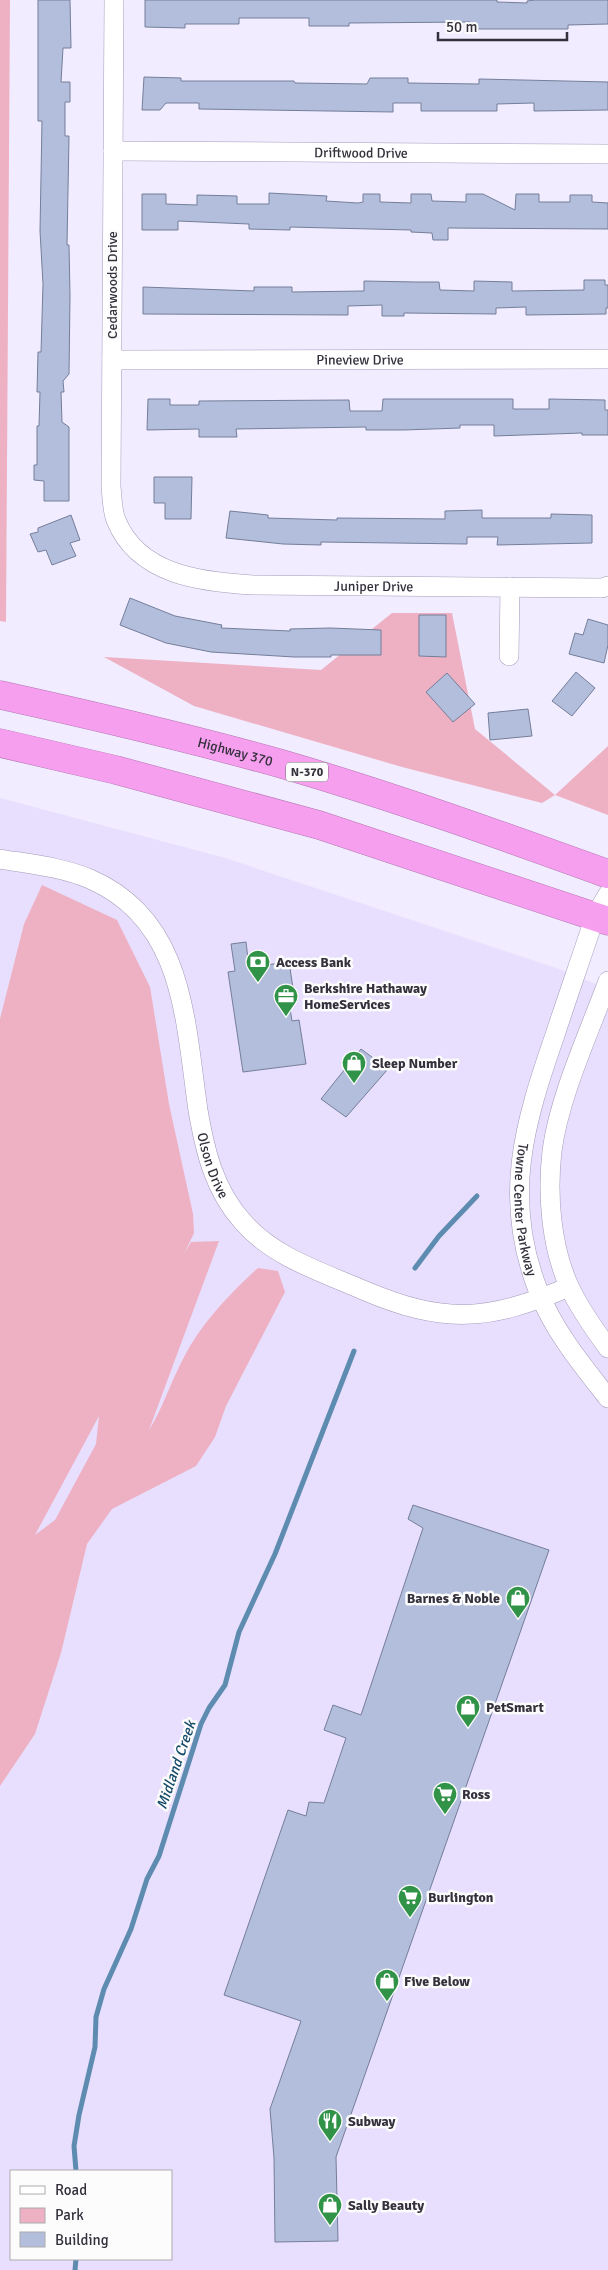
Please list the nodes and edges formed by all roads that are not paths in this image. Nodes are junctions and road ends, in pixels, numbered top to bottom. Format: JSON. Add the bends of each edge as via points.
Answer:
{"nodes":[{"id":1,"x":114,"y":0,"type":"edge"},
{"id":2,"x":113,"y":151,"type":"junction"},
{"id":3,"x":608,"y":154,"type":"edge"},
{"id":4,"x":608,"y":359,"type":"edge"},
{"id":5,"x":112,"y":360,"type":"junction"},
{"id":6,"x":146,"y":559,"type":"joint"},
{"id":7,"x":608,"y":586,"type":"edge"},
{"id":8,"x":510,"y":587,"type":"junction"},
{"id":9,"x":509,"y":656,"type":"dead end"},
{"id":10,"x":0,"y":694,"type":"edge"},
{"id":11,"x":0,"y":743,"type":"edge"},
{"id":12,"x":0,"y":859,"type":"edge"},
{"id":13,"x":608,"y":874,"type":"edge"},
{"id":14,"x":604,"y":910,"type":"edge"},
{"id":15,"x":608,"y":981,"type":"edge"},
{"id":16,"x":569,"y":1286,"type":"junction"},
{"id":17,"x":542,"y":1298,"type":"junction"},
{"id":18,"x":608,"y":1348,"type":"edge"},
{"id":19,"x":608,"y":1398,"type":"edge"}],
"edges":[{"from":1,"to":2,"type":"street","name":"Cedarwoods Drive"},
{"from":2,"to":3,"type":"street","name":"Driftwood Drive"},
{"from":2,"to":5,"type":"street","name":"Cedarwoods Drive"},
{"from":4,"to":5,"type":"street","name":"Pineview Drive"},
{"from":5,"to":6,"type":"street","name":"Cedarwoods Drive","via":[[111,486],[115,518],[129,544]]},
{"from":6,"to":8,"type":"street","name":"Juniper Drive","via":[[210,582]]},
{"from":7,"to":8,"type":"street","name":"Juniper Drive"},
{"from":8,"to":9,"type":"street"},
{"from":10,"to":13,"type":"highway","name":"Highway 370","number":"N-370","via":[[283,765]]},
{"from":11,"to":14,"type":"highway","via":[[116,770],[319,825]]},
{"from":12,"to":17,"type":"street","name":"Olson Drive","via":[[63,870],[107,887],[124,897],[157,935],[181,995],[206,1153],[230,1206],[258,1236],[304,1264],[389,1301],[418,1310],[469,1315],[506,1309]]},
{"from":14,"to":17,"type":"street","name":"Towne Center Parkway","via":[[536,1090],[520,1167],[518,1198],[525,1248]]},
{"from":15,"to":16,"type":"street","name":"Towne Center Parkway","via":[[570,1085],[552,1151],[554,1226]]},
{"from":16,"to":17,"type":"street","name":"Olson Drive"},
{"from":16,"to":18,"type":"street","name":"Towne Center Parkway"},
{"from":17,"to":19,"type":"street","name":"Towne Center Parkway","via":[[579,1362]]}]}
